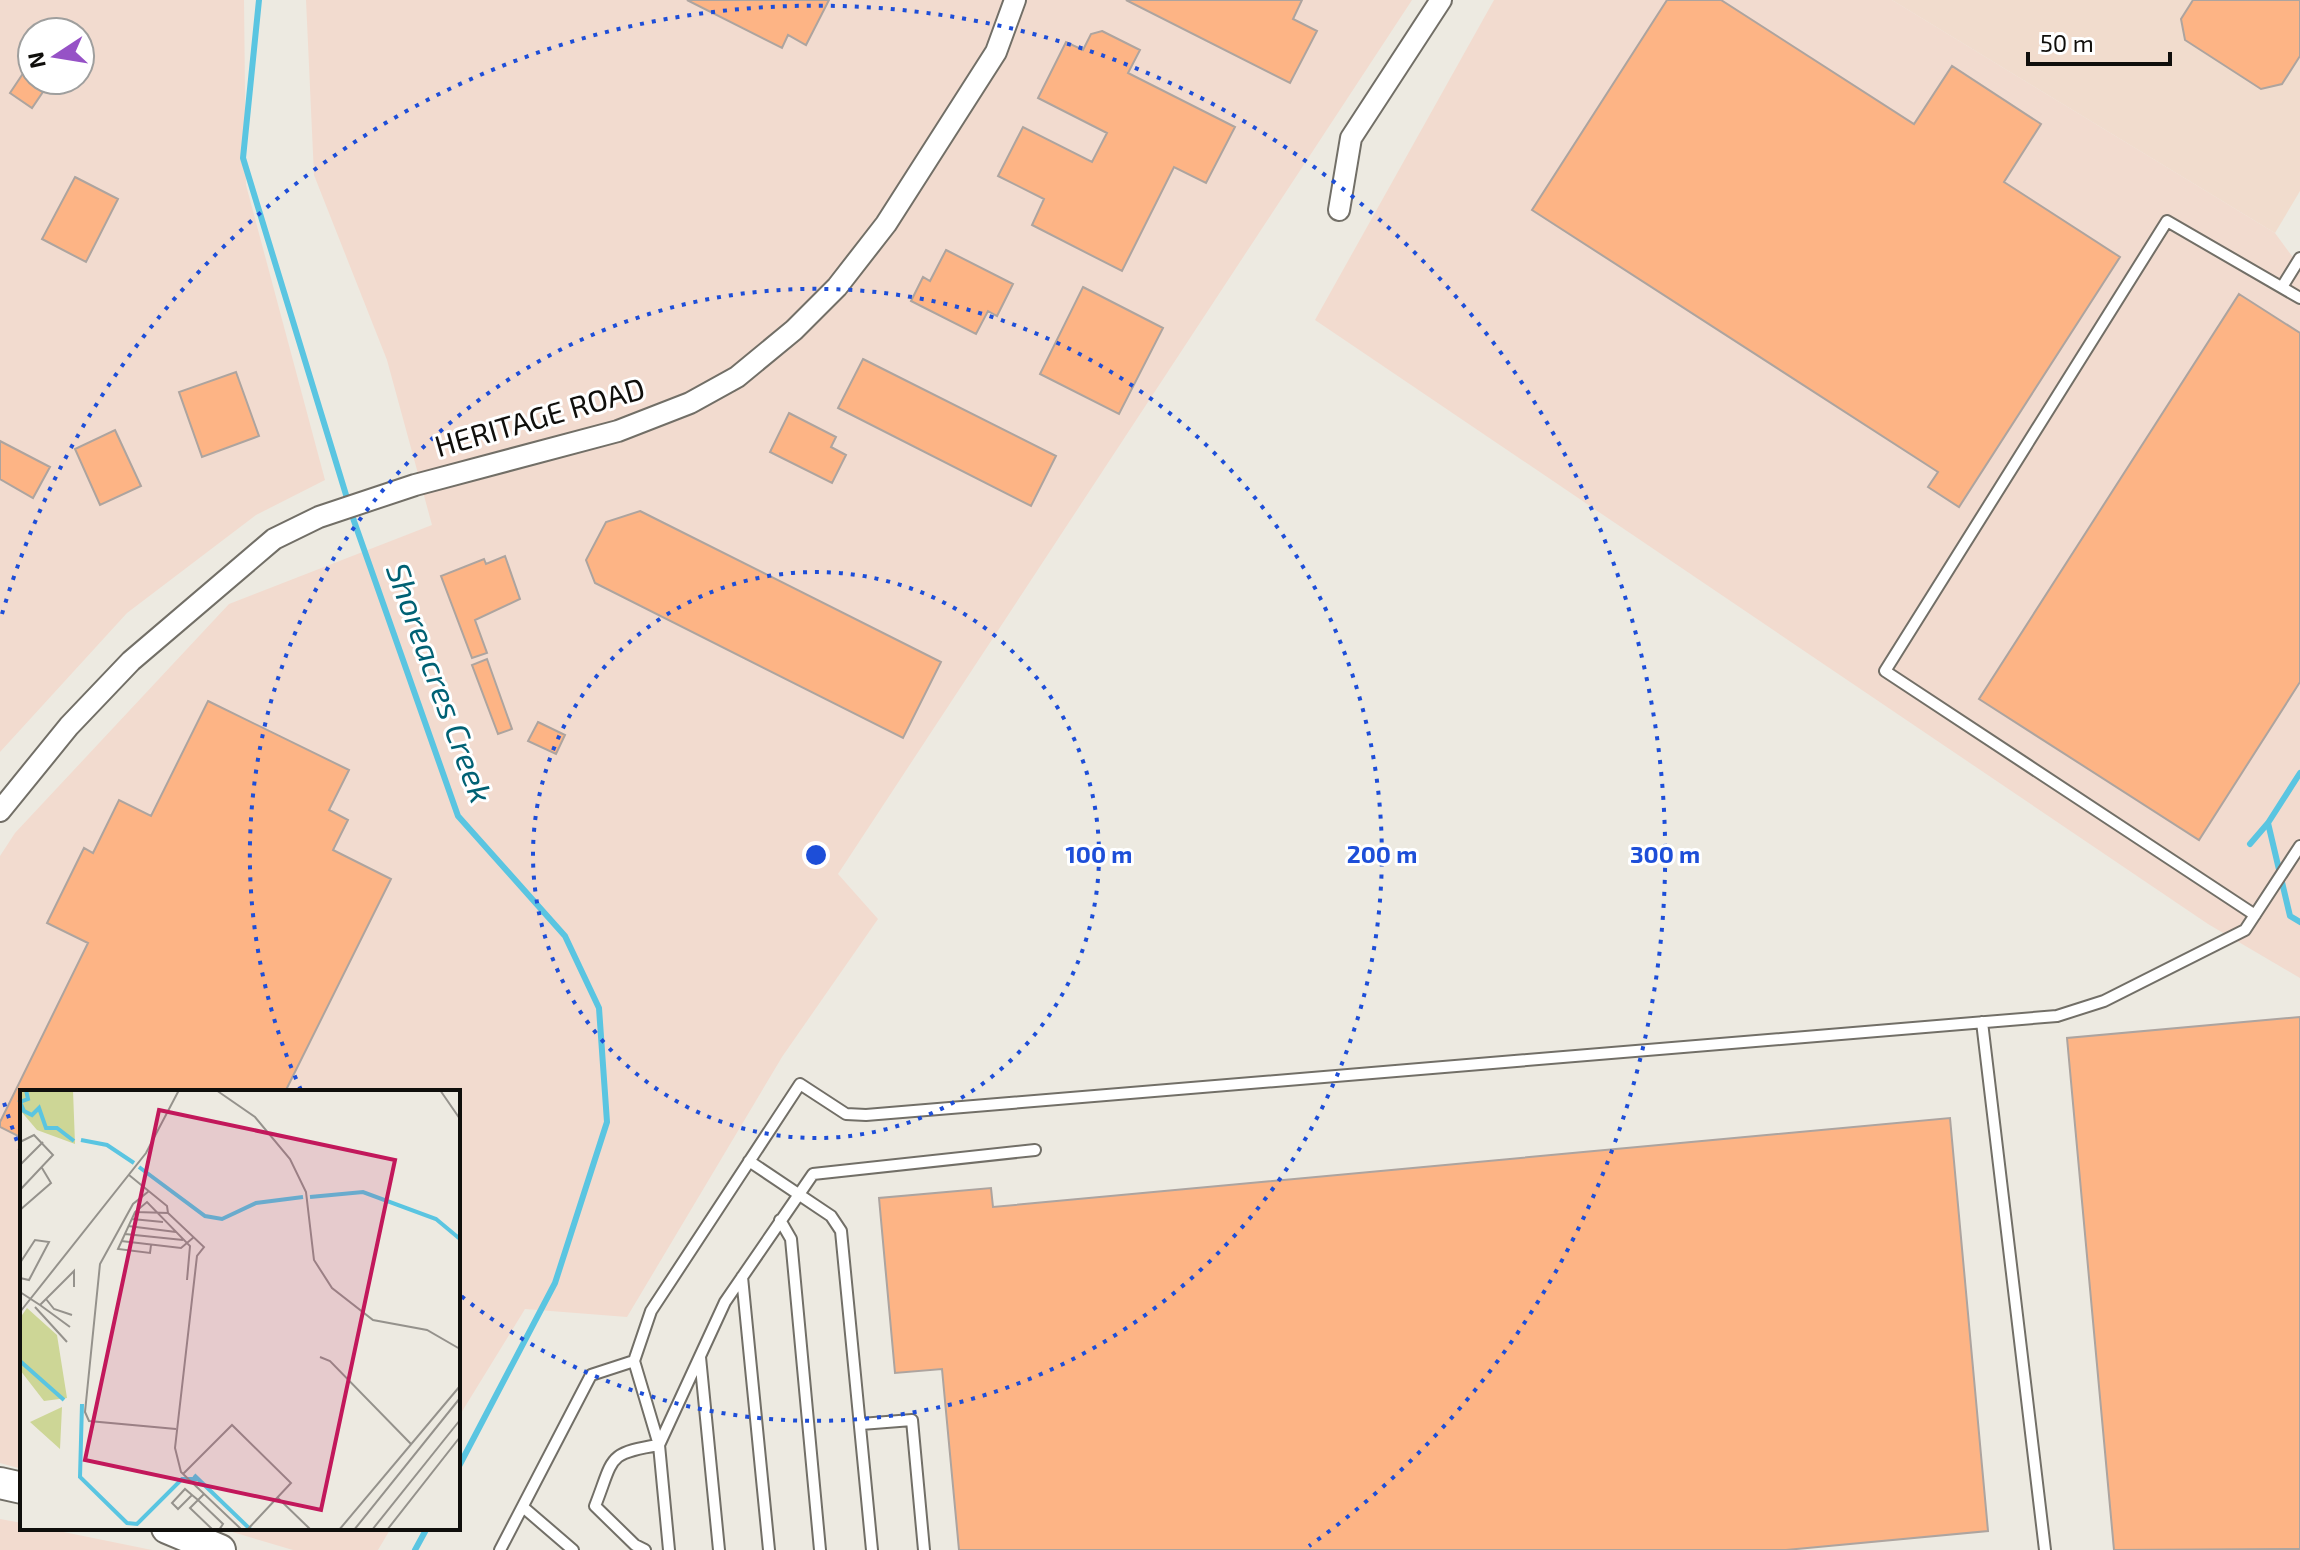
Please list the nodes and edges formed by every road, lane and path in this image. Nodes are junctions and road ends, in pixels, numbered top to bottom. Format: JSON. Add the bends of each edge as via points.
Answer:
{"nodes":[{"id":1,"x":1015,"y":0,"type":"edge"},
{"id":2,"x":1441,"y":0,"type":"edge"},
{"id":3,"x":1339,"y":210,"type":"dead end"},
{"id":4,"x":2300,"y":258,"type":"edge"},
{"id":5,"x":2282,"y":287,"type":"junction"},
{"id":6,"x":2300,"y":298,"type":"edge"},
{"id":7,"x":0,"y":811,"type":"edge"},
{"id":8,"x":2300,"y":846,"type":"edge"},
{"id":9,"x":2255,"y":915,"type":"junction"},
{"id":10,"x":1982,"y":1022,"type":"junction"},
{"id":11,"x":1035,"y":1150,"type":"dead end"},
{"id":12,"x":749,"y":1161,"type":"junction"},
{"id":13,"x":798,"y":1194,"type":"junction"},
{"id":14,"x":780,"y":1220,"type":"junction"},
{"id":15,"x":742,"y":1277,"type":"junction"},
{"id":16,"x":699,"y":1356,"type":"junction"},
{"id":17,"x":634,"y":1361,"type":"junction"},
{"id":18,"x":861,"y":1424,"type":"junction"},
{"id":19,"x":659,"y":1445,"type":"junction"},
{"id":20,"x":0,"y":1483,"type":"edge"},
{"id":21,"x":20,"y":1488,"type":"edge"},
{"id":22,"x":523,"y":1507,"type":"junction"},
{"id":23,"x":172,"y":1530,"type":"edge"},
{"id":24,"x":220,"y":1550,"type":"edge"},
{"id":25,"x":500,"y":1550,"type":"edge"},
{"id":26,"x":573,"y":1550,"type":"edge"},
{"id":27,"x":645,"y":1550,"type":"edge"},
{"id":28,"x":669,"y":1550,"type":"edge"},
{"id":29,"x":719,"y":1550,"type":"edge"},
{"id":30,"x":769,"y":1550,"type":"edge"},
{"id":31,"x":820,"y":1550,"type":"edge"},
{"id":32,"x":872,"y":1550,"type":"edge"},
{"id":33,"x":924,"y":1550,"type":"edge"},
{"id":34,"x":2045,"y":1550,"type":"edge"}],
"edges":[{"from":1,"to":7,"type":"street","name":"HERITAGE ROAD","via":[[996,52],[886,224],[837,287],[745,371],[690,403],[618,431],[415,485],[319,517],[274,539],[131,661]]},
{"from":2,"to":3,"type":"street","via":[[1351,138]]},
{"from":4,"to":5,"type":"lane"},
{"from":5,"to":6,"type":"lane"},
{"from":5,"to":9,"type":"lane","via":[[2167,221],[1885,671]]},
{"from":8,"to":9,"type":"lane"},
{"from":9,"to":10,"type":"lane","via":[[2245,930],[2104,1001],[2057,1016]]},
{"from":10,"to":12,"type":"lane","via":[[866,1115],[846,1114],[800,1084]]},
{"from":10,"to":34,"type":"lane"},
{"from":11,"to":13,"type":"lane","via":[[813,1174]]},
{"from":12,"to":13,"type":"lane"},
{"from":12,"to":17,"type":"lane","via":[[651,1311]]},
{"from":13,"to":14,"type":"lane"},
{"from":13,"to":18,"type":"lane","via":[[831,1216],[841,1231]]},
{"from":14,"to":15,"type":"lane"},
{"from":14,"to":31,"type":"lane","via":[[791,1239]]},
{"from":15,"to":16,"type":"lane"},
{"from":15,"to":30,"type":"lane"},
{"from":16,"to":19,"type":"lane"},
{"from":16,"to":29,"type":"lane"},
{"from":17,"to":19,"type":"lane"},
{"from":17,"to":22,"type":"lane","via":[[591,1375]]},
{"from":18,"to":32,"type":"lane"},
{"from":18,"to":33,"type":"lane","via":[[912,1420]]},
{"from":19,"to":27,"type":"lane","via":[[622,1450],[614,1457],[595,1506]]},
{"from":19,"to":28,"type":"lane"},
{"from":20,"to":21,"type":"street"},
{"from":22,"to":25,"type":"lane"},
{"from":22,"to":26,"type":"lane"},
{"from":23,"to":24,"type":"street"}]}
